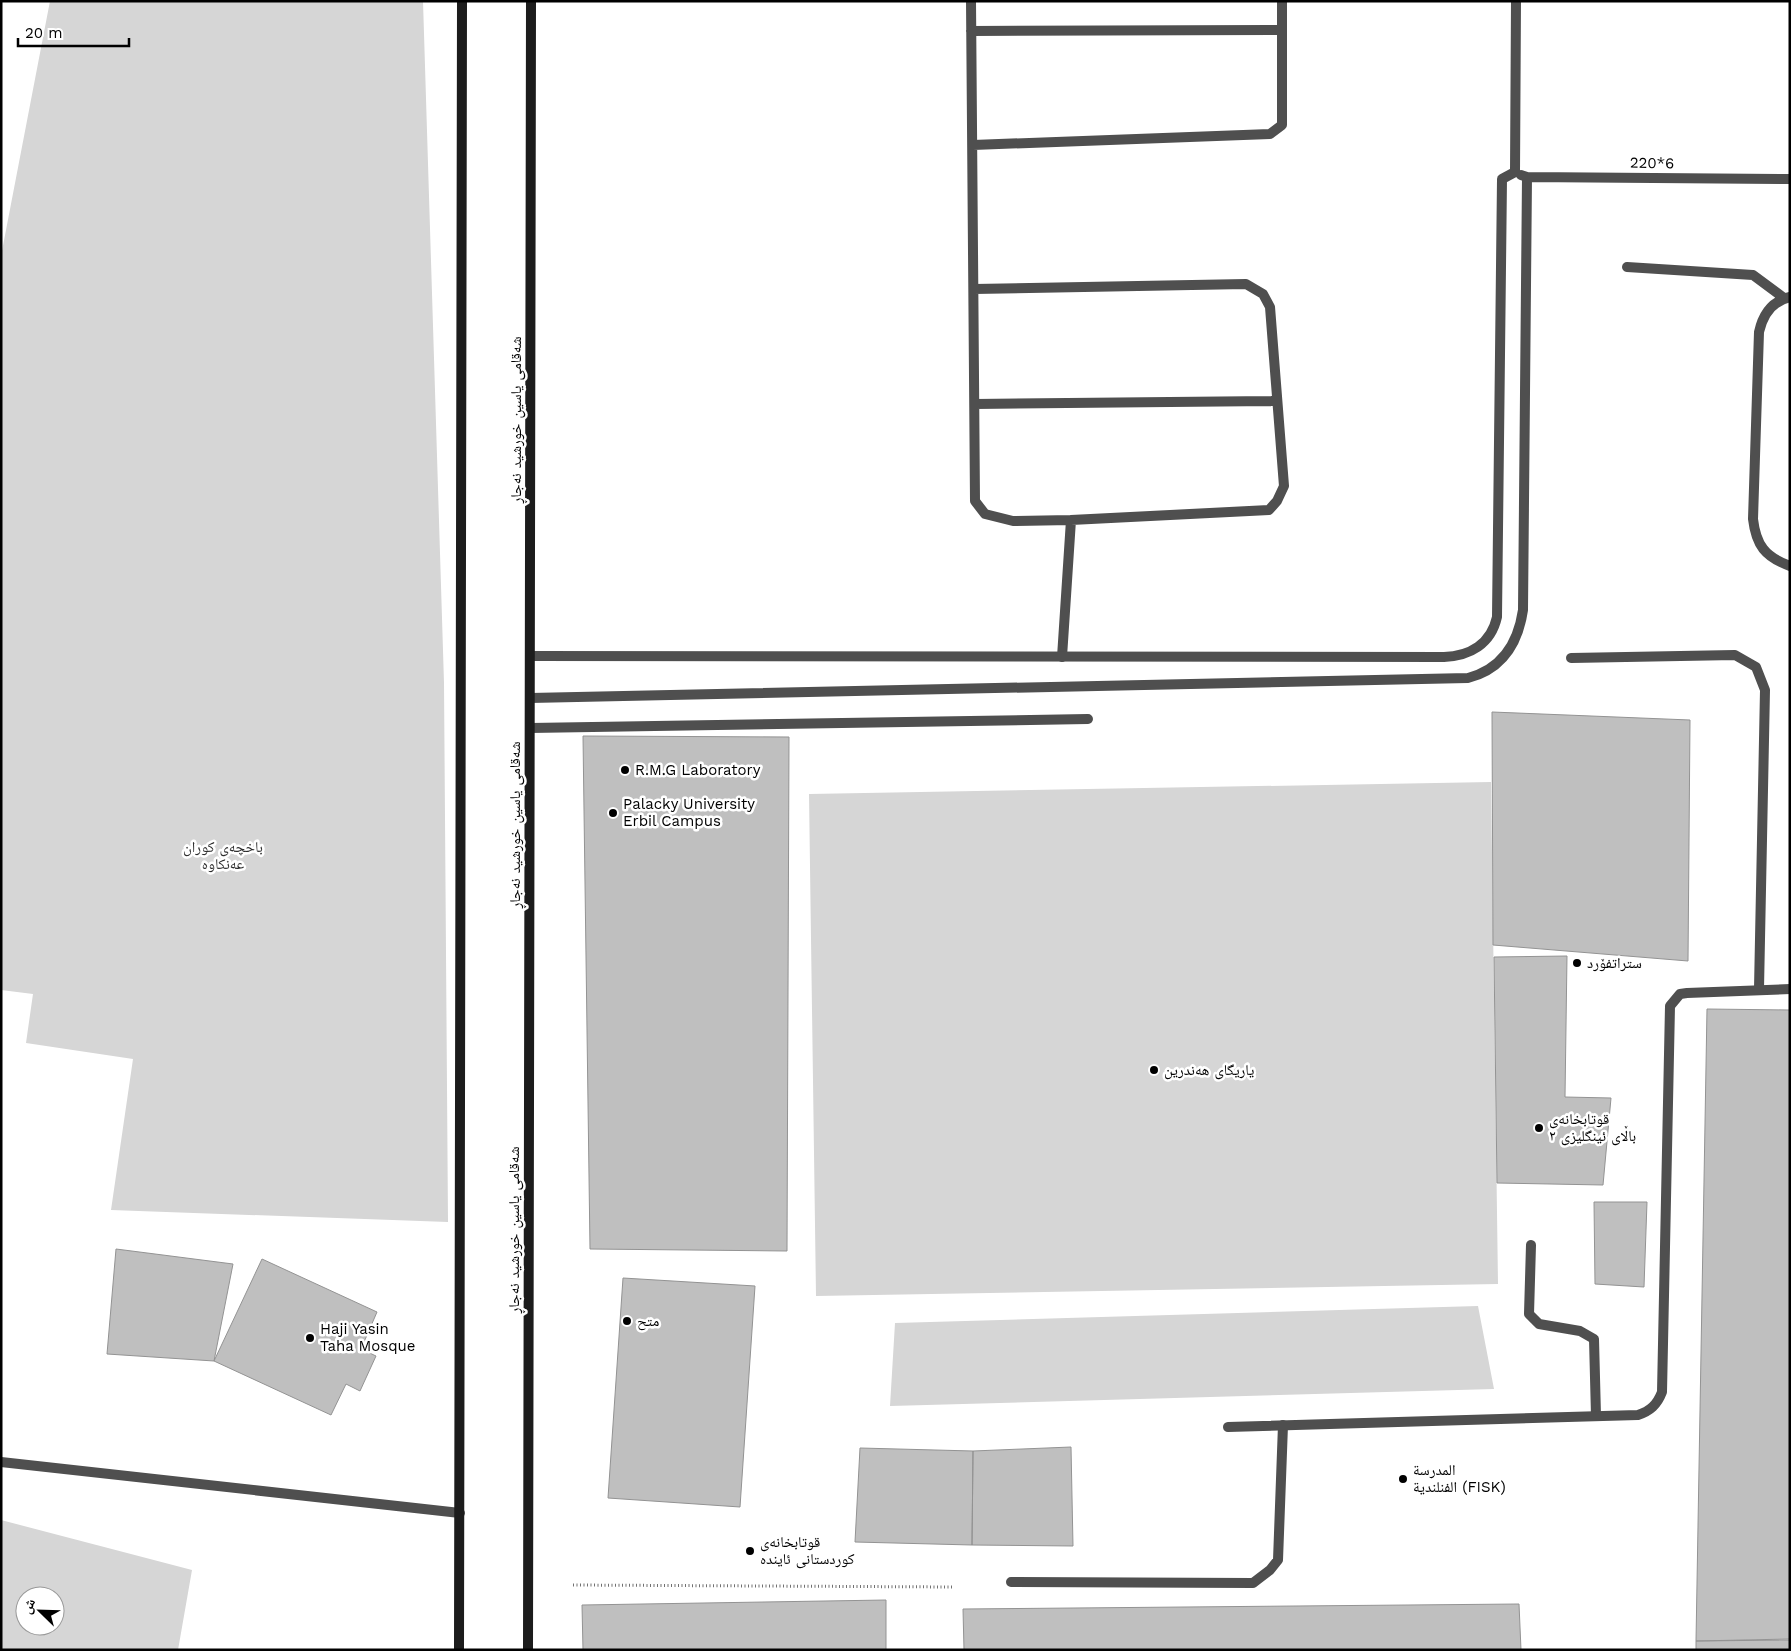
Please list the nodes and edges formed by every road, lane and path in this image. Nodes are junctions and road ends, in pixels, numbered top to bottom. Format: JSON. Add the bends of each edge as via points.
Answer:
{"nodes":[{"id":1,"x":462,"y":1,"type":"edge"},
{"id":2,"x":531,"y":1,"type":"edge"},
{"id":3,"x":971,"y":1,"type":"edge"},
{"id":4,"x":1282,"y":1,"type":"edge"},
{"id":5,"x":1516,"y":1,"type":"edge"},
{"id":6,"x":1282,"y":30,"type":"junction"},
{"id":7,"x":971,"y":31,"type":"junction"},
{"id":8,"x":973,"y":145,"type":"junction"},
{"id":9,"x":1515,"y":172,"type":"junction"},
{"id":10,"x":1527,"y":177,"type":"junction"},
{"id":11,"x":1790,"y":180,"type":"edge"},
{"id":12,"x":1627,"y":267,"type":"dead end"},
{"id":13,"x":974,"y":289,"type":"junction"},
{"id":14,"x":1787,"y":298,"type":"edge"},
{"id":15,"x":1277,"y":401,"type":"junction"},
{"id":16,"x":975,"y":404,"type":"junction"},
{"id":17,"x":1071,"y":520,"type":"junction"},
{"id":18,"x":1790,"y":566,"type":"edge"},
{"id":19,"x":530,"y":656,"type":"junction"},
{"id":20,"x":1062,"y":657,"type":"junction"},
{"id":21,"x":1571,"y":658,"type":"dead end"},
{"id":22,"x":530,"y":698,"type":"junction"},
{"id":23,"x":1088,"y":719,"type":"dead end"},
{"id":24,"x":530,"y":728,"type":"junction"},
{"id":25,"x":1760,"y":989,"type":"junction"},
{"id":26,"x":1790,"y":989,"type":"edge"},
{"id":27,"x":1531,"y":1245,"type":"dead end"},
{"id":28,"x":1596,"y":1416,"type":"junction"},
{"id":29,"x":1283,"y":1425,"type":"junction"},
{"id":30,"x":1228,"y":1427,"type":"dead end"},
{"id":31,"x":1,"y":1462,"type":"edge"},
{"id":32,"x":460,"y":1513,"type":"junction"},
{"id":33,"x":1011,"y":1582,"type":"dead end"},
{"id":34,"x":573,"y":1585,"type":"dead end"},
{"id":35,"x":952,"y":1586,"type":"dead end"},
{"id":36,"x":459,"y":1650,"type":"edge"},
{"id":37,"x":528,"y":1650,"type":"edge"}],
"edges":[{"from":1,"to":32,"type":"street"},
{"from":2,"to":19,"type":"street","name":"شەقامی یاسین خورشید نەجاڕ"},
{"from":3,"to":7,"type":"street"},
{"from":4,"to":6,"type":"street"},
{"from":5,"to":9,"type":"street"},
{"from":6,"to":7,"type":"street"},
{"from":6,"to":8,"type":"street","via":[[1282,125],[1270,134]]},
{"from":7,"to":8,"type":"street"},
{"from":8,"to":13,"type":"street"},
{"from":9,"to":10,"type":"street","name":"220*6"},
{"from":9,"to":20,"type":"street","via":[[1502,179],[1498,612],[1496,625],[1488,638],[1469,652],[1444,657]]},
{"from":10,"to":11,"type":"street","name":"220*6"},
{"from":10,"to":22,"type":"street","via":[[1523,610],[1518,635],[1512,646],[1498,663],[1479,675],[1458,679]]},
{"from":12,"to":14,"type":"street","via":[[1753,275]]},
{"from":13,"to":15,"type":"street","via":[[1246,284],[1263,294],[1270,307]]},
{"from":13,"to":16,"type":"street"},
{"from":14,"to":18,"type":"street","via":[[1767,311],[1759,332],[1753,519],[1754,533],[1760,546],[1778,562]]},
{"from":15,"to":16,"type":"street"},
{"from":15,"to":17,"type":"street","via":[[1284,486],[1269,510]]},
{"from":16,"to":17,"type":"street","via":[[975,501],[985,514],[1013,521]]},
{"from":17,"to":20,"type":"street"},
{"from":19,"to":20,"type":"street"},
{"from":19,"to":22,"type":"street","name":"شەقامی یاسین خورشید نەجاڕ"},
{"from":21,"to":25,"type":"street","via":[[1735,656],[1756,667],[1765,690]]},
{"from":22,"to":24,"type":"street","name":"شەقامی یاسین خورشید نەجاڕ"},
{"from":23,"to":24,"type":"street"},
{"from":24,"to":37,"type":"street","name":"شەقامی یاسین خورشید نەجاڕ"},
{"from":25,"to":26,"type":"street"},
{"from":25,"to":28,"type":"street","via":[[1680,994],[1670,1006],[1662,1392],[1658,1401],[1638,1415]]},
{"from":27,"to":28,"type":"street","via":[[1529,1314],[1539,1324],[1580,1331],[1594,1338]]},
{"from":28,"to":29,"type":"street"},
{"from":29,"to":30,"type":"street"},
{"from":29,"to":33,"type":"street","via":[[1278,1560],[1253,1583]]},
{"from":31,"to":32,"type":"street"},
{"from":32,"to":36,"type":"street"},
{"from":34,"to":35,"type":"path"}]}
